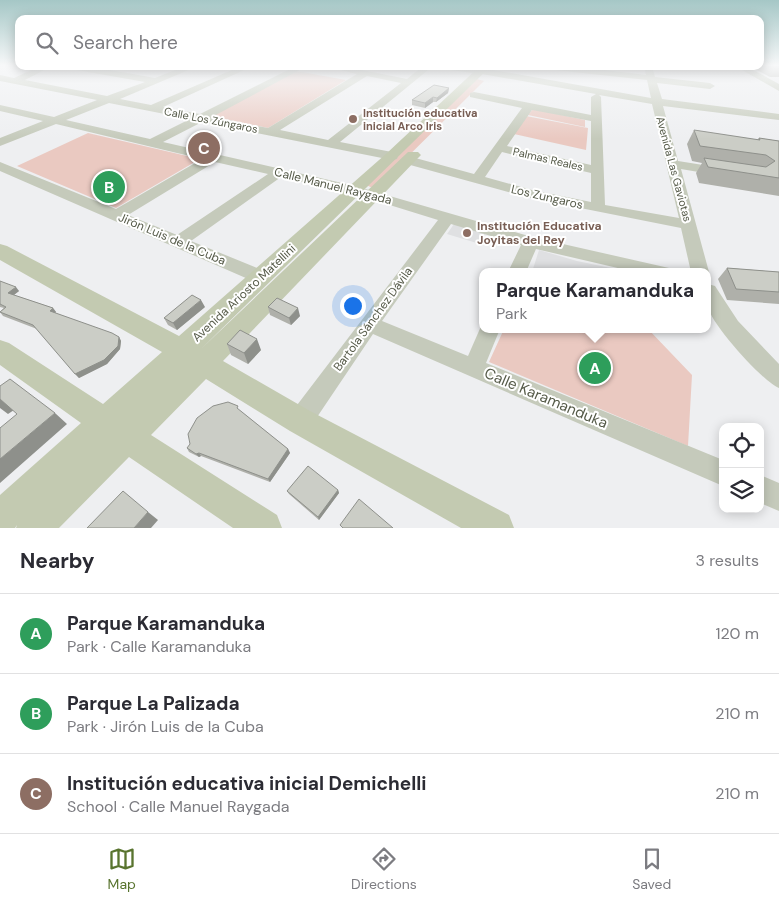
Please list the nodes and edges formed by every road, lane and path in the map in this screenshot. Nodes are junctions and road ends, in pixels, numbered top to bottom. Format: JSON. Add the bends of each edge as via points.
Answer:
{"nodes":[{"id":1,"x":61,"y":90,"type":"edge"},
{"id":2,"x":135,"y":90,"type":"edge"},
{"id":3,"x":195,"y":90,"type":"edge"},
{"id":4,"x":258,"y":90,"type":"edge"},
{"id":5,"x":339,"y":90,"type":"edge"},
{"id":6,"x":400,"y":90,"type":"edge"},
{"id":7,"x":465,"y":90,"type":"edge"},
{"id":8,"x":477,"y":90,"type":"edge"},
{"id":9,"x":563,"y":90,"type":"edge"},
{"id":10,"x":582,"y":90,"type":"edge"},
{"id":11,"x":654,"y":90,"type":"edge"},
{"id":12,"x":474,"y":95,"type":"junction"},
{"id":13,"x":596,"y":97,"type":"junction"},
{"id":14,"x":111,"y":99,"type":"junction"},
{"id":15,"x":657,"y":104,"type":"junction"},
{"id":16,"x":529,"y":106,"type":"junction"},
{"id":17,"x":0,"y":108,"type":"edge"},
{"id":18,"x":153,"y":108,"type":"junction"},
{"id":19,"x":203,"y":118,"type":"junction"},
{"id":20,"x":779,"y":118,"type":"edge"},
{"id":21,"x":596,"y":119,"type":"junction"},
{"id":22,"x":56,"y":121,"type":"junction"},
{"id":23,"x":779,"y":122,"type":"edge"},
{"id":24,"x":271,"y":132,"type":"junction"},
{"id":25,"x":0,"y":142,"type":"edge"},
{"id":26,"x":152,"y":142,"type":"junction"},
{"id":27,"x":331,"y":143,"type":"junction"},
{"id":28,"x":499,"y":148,"type":"junction"},
{"id":29,"x":392,"y":156,"type":"junction"},
{"id":30,"x":214,"y":157,"type":"junction"},
{"id":31,"x":408,"y":160,"type":"junction"},
{"id":32,"x":674,"y":164,"type":"junction"},
{"id":33,"x":0,"y":166,"type":"edge"},
{"id":34,"x":597,"y":170,"type":"junction"},
{"id":35,"x":278,"y":173,"type":"junction"},
{"id":36,"x":737,"y":174,"type":"edge"},
{"id":37,"x":476,"y":179,"type":"junction"},
{"id":38,"x":364,"y":193,"type":"junction"},
{"id":39,"x":598,"y":208,"type":"junction"},
{"id":40,"x":117,"y":215,"type":"junction"},
{"id":41,"x":447,"y":218,"type":"junction"},
{"id":42,"x":688,"y":224,"type":"junction"},
{"id":43,"x":180,"y":241,"type":"junction"},
{"id":44,"x":530,"y":242,"type":"junction"},
{"id":45,"x":0,"y":251,"type":"edge"},
{"id":46,"x":518,"y":268,"type":"edge"},
{"id":47,"x":646,"y":268,"type":"edge"},
{"id":48,"x":699,"y":268,"type":"edge"},
{"id":49,"x":261,"y":278,"type":"junction"},
{"id":50,"x":711,"y":297,"type":"edge"},
{"id":51,"x":368,"y":324,"type":"junction"},
{"id":52,"x":488,"y":333,"type":"edge"},
{"id":53,"x":0,"y":351,"type":"edge"},
{"id":54,"x":193,"y":357,"type":"junction"},
{"id":55,"x":473,"y":368,"type":"junction"},
{"id":56,"x":779,"y":378,"type":"edge"},
{"id":57,"x":300,"y":422,"type":"junction"},
{"id":58,"x":116,"y":430,"type":"junction"},
{"id":59,"x":719,"y":471,"type":"edge"},
{"id":60,"x":764,"y":491,"type":"edge"},
{"id":61,"x":779,"y":497,"type":"edge"},
{"id":62,"x":0,"y":518,"type":"edge"},
{"id":63,"x":34,"y":528,"type":"edge"},
{"id":64,"x":264,"y":528,"type":"edge"},
{"id":65,"x":496,"y":528,"type":"edge"}],
"edges":[{"from":1,"to":14,"type":"street","name":"Calle Los Zúngaros"},
{"from":2,"to":14,"type":"street"},
{"from":3,"to":18,"type":"street"},
{"from":4,"to":19,"type":"street"},
{"from":5,"to":24,"type":"street"},
{"from":6,"to":27,"type":"street"},
{"from":7,"to":29,"type":"main road","name":"Avenida Ariosto Matellini"},
{"from":8,"to":12,"type":"main road","name":"Avenida Ariosto Matellini"},
{"from":9,"to":13,"type":"street"},
{"from":10,"to":15,"type":"street"},
{"from":11,"to":15,"type":"street","name":"Avenida Las Gaviotas"},
{"from":12,"to":16,"type":"street"},
{"from":12,"to":31,"type":"main road","name":"Avenida Ariosto Matellini"},
{"from":13,"to":15,"type":"street"},
{"from":13,"to":21,"type":"street"},
{"from":14,"to":18,"type":"street","name":"Calle Los Zúngaros"},
{"from":14,"to":22,"type":"street"},
{"from":15,"to":20,"type":"street"},
{"from":15,"to":23,"type":"street"},
{"from":15,"to":32,"type":"street","name":"Avenida Las Gaviotas"},
{"from":16,"to":21,"type":"street"},
{"from":16,"to":28,"type":"street"},
{"from":17,"to":22,"type":"street","name":"Calle Manuel Raygada"},
{"from":18,"to":19,"type":"street","name":"Calle Los Zúngaros"},
{"from":19,"to":24,"type":"street","name":"Calle Los Zúngaros"},
{"from":19,"to":26,"type":"street"},
{"from":21,"to":34,"type":"street"},
{"from":22,"to":25,"type":"street"},
{"from":22,"to":26,"type":"street","name":"Calle Manuel Raygada"},
{"from":24,"to":27,"type":"street","name":"Calle Los Zúngaros"},
{"from":26,"to":30,"type":"street","name":"Calle Manuel Raygada"},
{"from":27,"to":29,"type":"street","name":"Calle Los Zúngaros"},
{"from":28,"to":34,"type":"street","name":"Palmas Reales"},
{"from":28,"to":37,"type":"street"},
{"from":29,"to":38,"type":"main road","name":"Avenida Ariosto Matellini"},
{"from":30,"to":35,"type":"street","name":"Calle Manuel Raygada"},
{"from":30,"to":40,"type":"street"},
{"from":31,"to":37,"type":"street","name":"Los Zungaros"},
{"from":31,"to":38,"type":"main road","name":"Avenida Ariosto Matellini"},
{"from":32,"to":36,"type":"street"},
{"from":32,"to":42,"type":"street","name":"Avenida Las Gaviotas"},
{"from":33,"to":40,"type":"street","name":"Jirón Luis de la Cuba"},
{"from":34,"to":39,"type":"street"},
{"from":35,"to":38,"type":"street","name":"Calle Manuel Raygada"},
{"from":35,"to":43,"type":"street"},
{"from":37,"to":39,"type":"street","name":"Los Zungaros"},
{"from":38,"to":41,"type":"street","name":"Calle Manuel Raygada"},
{"from":38,"to":49,"type":"main road","name":"Avenida Ariosto Matellini"},
{"from":38,"to":54,"type":"main road","name":"Avenida Ariosto Matellini"},
{"from":39,"to":42,"type":"street","name":"Los Zungaros"},
{"from":40,"to":43,"type":"street","name":"Jirón Luis de la Cuba"},
{"from":41,"to":44,"type":"street","name":"Calle Manuel Raygada"},
{"from":41,"to":51,"type":"street","name":"Bartola Sánchez Dávila"},
{"from":42,"to":48,"type":"street","name":"Avenida Las Gaviotas"},
{"from":43,"to":49,"type":"street","name":"Jirón Luis de la Cuba"},
{"from":44,"to":46,"type":"street"},
{"from":44,"to":47,"type":"street","name":"Calle Manuel Raygada"},
{"from":45,"to":54,"type":"main road"},
{"from":49,"to":54,"type":"main road","name":"Avenida Ariosto Matellini"},
{"from":50,"to":56,"type":"street","via":[[739,339]]},
{"from":51,"to":55,"type":"street","name":"Calle Karamanduka"},
{"from":51,"to":57,"type":"street","name":"Bartola Sánchez Dávila"},
{"from":52,"to":55,"type":"street"},
{"from":53,"to":58,"type":"main road"},
{"from":54,"to":57,"type":"main road"},
{"from":54,"to":58,"type":"main road","name":"Avenida Ariosto Matellini"},
{"from":55,"to":59,"type":"street","name":"Calle Karamanduka"},
{"from":57,"to":65,"type":"main road"},
{"from":58,"to":62,"type":"main road","name":"Avenida Ariosto Matellini"},
{"from":58,"to":63,"type":"main road","name":"Avenida Ariosto Matellini"},
{"from":58,"to":64,"type":"main road"},
{"from":60,"to":61,"type":"street"}]}
